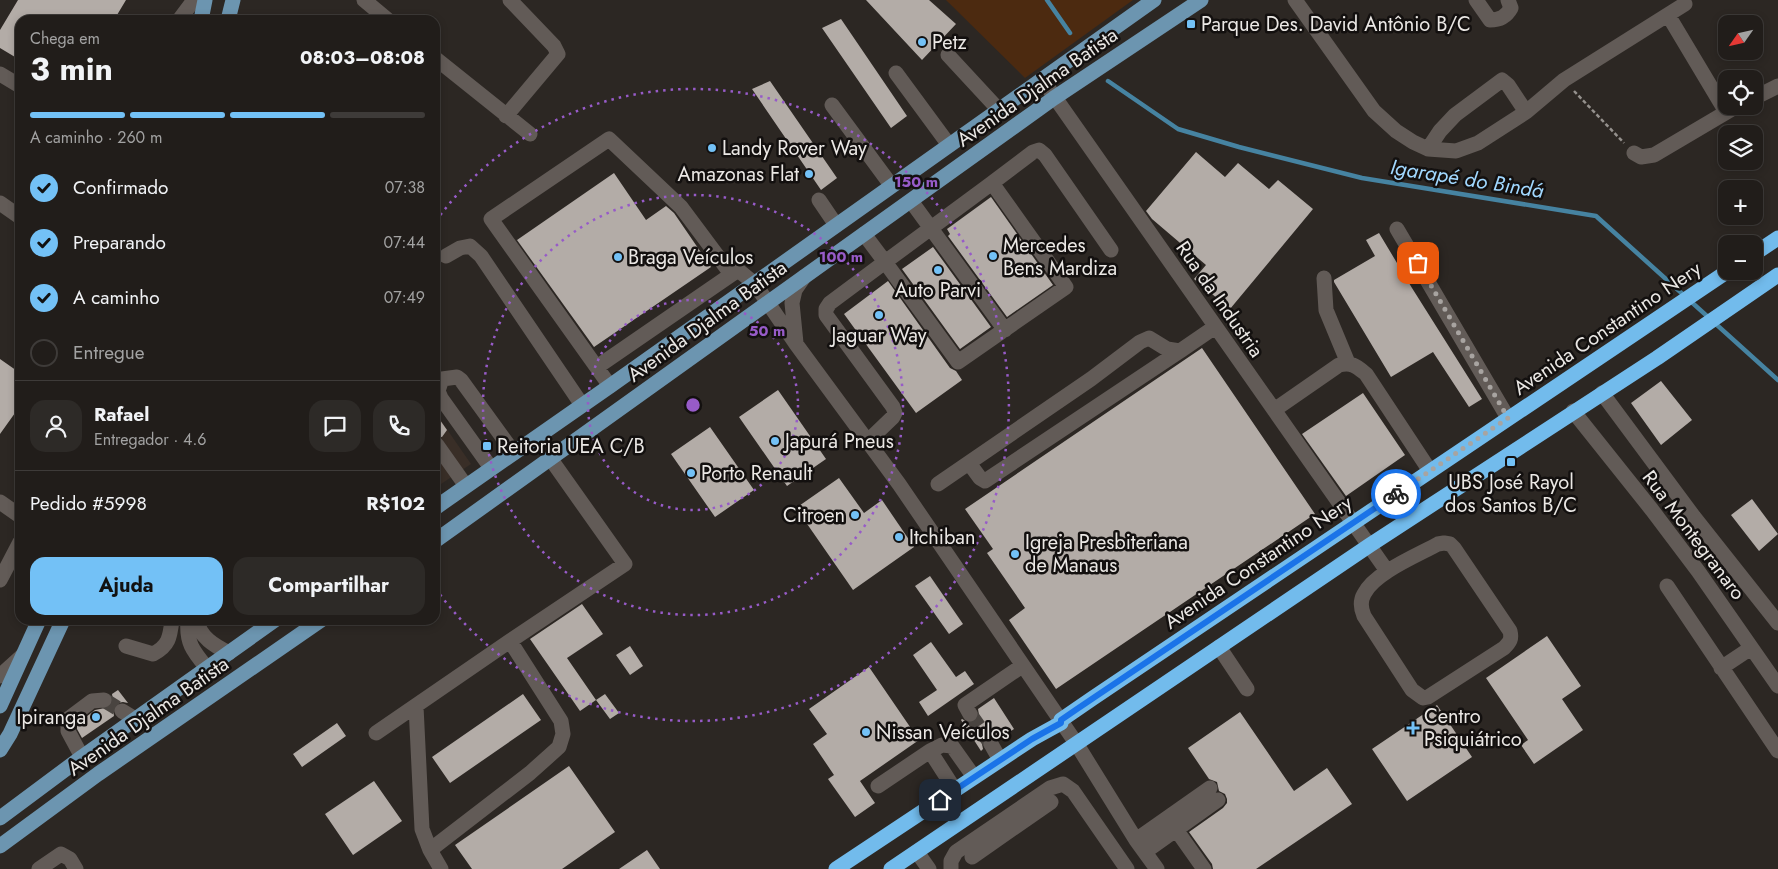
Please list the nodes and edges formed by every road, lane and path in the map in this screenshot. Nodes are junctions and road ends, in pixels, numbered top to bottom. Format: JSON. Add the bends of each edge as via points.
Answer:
{"nodes":[{"id":1,"x":194,"y":0,"type":"edge"},
{"id":2,"x":205,"y":0,"type":"edge"},
{"id":3,"x":233,"y":0,"type":"edge"},
{"id":4,"x":364,"y":0,"type":"edge"},
{"id":5,"x":510,"y":0,"type":"edge"},
{"id":6,"x":1154,"y":0,"type":"edge"},
{"id":7,"x":1200,"y":0,"type":"edge"},
{"id":8,"x":1294,"y":0,"type":"edge"},
{"id":9,"x":1476,"y":0,"type":"edge"},
{"id":10,"x":1508,"y":0,"type":"edge"},
{"id":11,"x":1685,"y":4,"type":"dead end"},
{"id":12,"x":183,"y":15,"type":"edge"},
{"id":13,"x":202,"y":15,"type":"edge"},
{"id":14,"x":229,"y":15,"type":"edge"},
{"id":15,"x":382,"y":15,"type":"edge"},
{"id":16,"x":1668,"y":16,"type":"junction"},
{"id":17,"x":948,"y":55,"type":"dead end"},
{"id":18,"x":440,"y":62,"type":"edge"},
{"id":19,"x":0,"y":74,"type":"edge"},
{"id":20,"x":896,"y":74,"type":"dead end"},
{"id":21,"x":1042,"y":78,"type":"junction"},
{"id":22,"x":1564,"y":80,"type":"junction"},
{"id":23,"x":15,"y":83,"type":"edge"},
{"id":24,"x":1778,"y":86,"type":"edge"},
{"id":25,"x":1718,"y":89,"type":"edge"},
{"id":26,"x":1763,"y":94,"type":"edge"},
{"id":27,"x":1054,"y":98,"type":"junction"},
{"id":28,"x":832,"y":105,"type":"dead end"},
{"id":29,"x":998,"y":110,"type":"junction"},
{"id":30,"x":1526,"y":112,"type":"junction"},
{"id":31,"x":1722,"y":115,"type":"edge"},
{"id":32,"x":506,"y":116,"type":"junction"},
{"id":33,"x":530,"y":134,"type":"dead end"},
{"id":34,"x":949,"y":144,"type":"junction"},
{"id":35,"x":1428,"y":149,"type":"junction"},
{"id":36,"x":1634,"y":154,"type":"joint"},
{"id":37,"x":992,"y":183,"type":"junction"},
{"id":38,"x":891,"y":185,"type":"junction"},
{"id":39,"x":819,"y":200,"type":"dead end"},
{"id":40,"x":911,"y":201,"type":"junction"},
{"id":41,"x":0,"y":203,"type":"edge"},
{"id":42,"x":15,"y":214,"type":"edge"},
{"id":43,"x":836,"y":225,"type":"junction"},
{"id":44,"x":931,"y":228,"type":"junction"},
{"id":45,"x":1398,"y":229,"type":"dead end"},
{"id":46,"x":864,"y":234,"type":"junction"},
{"id":47,"x":1778,"y":238,"type":"edge"},
{"id":48,"x":1763,"y":248,"type":"edge"},
{"id":49,"x":1111,"y":250,"type":"dead end"},
{"id":50,"x":446,"y":256,"type":"dead end"},
{"id":51,"x":885,"y":262,"type":"junction"},
{"id":52,"x":731,"y":274,"type":"junction"},
{"id":53,"x":806,"y":274,"type":"junction"},
{"id":54,"x":1778,"y":275,"type":"edge"},
{"id":55,"x":1324,"y":278,"type":"dead end"},
{"id":56,"x":1718,"y":278,"type":"edge"},
{"id":57,"x":754,"y":284,"type":"junction"},
{"id":58,"x":767,"y":302,"type":"junction"},
{"id":59,"x":1215,"y":327,"type":"junction"},
{"id":60,"x":1005,"y":330,"type":"junction"},
{"id":61,"x":796,"y":344,"type":"junction"},
{"id":62,"x":1180,"y":351,"type":"junction"},
{"id":63,"x":1348,"y":363,"type":"junction"},
{"id":64,"x":597,"y":367,"type":"junction"},
{"id":65,"x":440,"y":373,"type":"edge"},
{"id":66,"x":610,"y":386,"type":"junction"},
{"id":67,"x":1602,"y":393,"type":"junction"},
{"id":68,"x":440,"y":396,"type":"edge"},
{"id":69,"x":582,"y":405,"type":"junction"},
{"id":70,"x":1274,"y":410,"type":"junction"},
{"id":71,"x":1573,"y":411,"type":"junction"},
{"id":72,"x":1508,"y":418,"type":"junction"},
{"id":73,"x":868,"y":441,"type":"junction"},
{"id":74,"x":440,"y":449,"type":"edge"},
{"id":75,"x":514,"y":452,"type":"junction"},
{"id":76,"x":550,"y":458,"type":"junction"},
{"id":77,"x":969,"y":463,"type":"junction"},
{"id":78,"x":492,"y":468,"type":"junction"},
{"id":79,"x":1430,"y":471,"type":"junction"},
{"id":80,"x":938,"y":484,"type":"dead end"},
{"id":81,"x":466,"y":486,"type":"junction"},
{"id":82,"x":440,"y":501,"type":"edge"},
{"id":83,"x":0,"y":502,"type":"edge"},
{"id":84,"x":15,"y":512,"type":"edge"},
{"id":85,"x":1352,"y":523,"type":"junction"},
{"id":86,"x":440,"y":537,"type":"edge"},
{"id":87,"x":1370,"y":545,"type":"junction"},
{"id":88,"x":15,"y":552,"type":"edge"},
{"id":89,"x":1387,"y":571,"type":"junction"},
{"id":90,"x":0,"y":580,"type":"edge"},
{"id":91,"x":1667,"y":586,"type":"dead end"},
{"id":92,"x":1778,"y":624,"type":"edge"},
{"id":93,"x":37,"y":625,"type":"edge"},
{"id":94,"x":61,"y":625,"type":"edge"},
{"id":95,"x":171,"y":625,"type":"edge"},
{"id":96,"x":188,"y":625,"type":"edge"},
{"id":97,"x":198,"y":625,"type":"edge"},
{"id":98,"x":268,"y":625,"type":"edge"},
{"id":99,"x":314,"y":625,"type":"edge"},
{"id":100,"x":510,"y":641,"type":"junction"},
{"id":101,"x":126,"y":646,"type":"dead end"},
{"id":102,"x":1219,"y":647,"type":"junction"},
{"id":103,"x":1751,"y":648,"type":"junction"},
{"id":104,"x":229,"y":653,"type":"junction"},
{"id":105,"x":24,"y":654,"type":"junction"},
{"id":106,"x":1022,"y":666,"type":"junction"},
{"id":107,"x":207,"y":668,"type":"junction"},
{"id":108,"x":1722,"y":668,"type":"junction"},
{"id":109,"x":0,"y":676,"type":"edge"},
{"id":110,"x":1778,"y":686,"type":"edge"},
{"id":111,"x":1247,"y":689,"type":"dead end"},
{"id":112,"x":104,"y":700,"type":"dead end"},
{"id":113,"x":0,"y":706,"type":"edge"},
{"id":114,"x":416,"y":706,"type":"junction"},
{"id":115,"x":122,"y":711,"type":"tunnel mouth"},
{"id":116,"x":970,"y":714,"type":"dead end"},
{"id":117,"x":135,"y":719,"type":"junction"},
{"id":118,"x":1061,"y":723,"type":"junction"},
{"id":119,"x":376,"y":733,"type":"dead end"},
{"id":120,"x":1076,"y":743,"type":"junction"},
{"id":121,"x":991,"y":744,"type":"tunnel mouth"},
{"id":122,"x":0,"y":750,"type":"edge"},
{"id":123,"x":930,"y":751,"type":"junction"},
{"id":124,"x":1778,"y":751,"type":"edge"},
{"id":125,"x":82,"y":757,"type":"junction"},
{"id":126,"x":1000,"y":760,"type":"junction"},
{"id":127,"x":974,"y":777,"type":"junction"},
{"id":128,"x":878,"y":786,"type":"dead end"},
{"id":129,"x":956,"y":790,"type":"junction"},
{"id":130,"x":1214,"y":794,"type":"dead end"},
{"id":131,"x":1051,"y":802,"type":"dead end"},
{"id":132,"x":0,"y":818,"type":"edge"},
{"id":133,"x":1172,"y":824,"type":"junction"},
{"id":134,"x":0,"y":846,"type":"edge"},
{"id":135,"x":1141,"y":846,"type":"junction"},
{"id":136,"x":430,"y":850,"type":"junction"},
{"id":137,"x":917,"y":852,"type":"junction"},
{"id":138,"x":972,"y":857,"type":"dead end"},
{"id":139,"x":40,"y":869,"type":"edge"},
{"id":140,"x":76,"y":869,"type":"edge"},
{"id":141,"x":441,"y":869,"type":"edge"},
{"id":142,"x":836,"y":869,"type":"edge"},
{"id":143,"x":891,"y":869,"type":"edge"},
{"id":144,"x":929,"y":869,"type":"edge"},
{"id":145,"x":951,"y":869,"type":"edge"},
{"id":146,"x":1127,"y":869,"type":"edge"},
{"id":147,"x":1157,"y":869,"type":"edge"},
{"id":148,"x":1204,"y":869,"type":"edge"}],
"edges":[{"from":1,"to":12,"type":"street"},
{"from":2,"to":13,"type":"main road"},
{"from":3,"to":14,"type":"main road"},
{"from":4,"to":15,"type":"street"},
{"from":5,"to":32,"type":"street","via":[[558,54]]},
{"from":6,"to":21,"type":"main road","name":"Avenida Djalma Batista"},
{"from":7,"to":27,"type":"main road","name":"Avenida Djalma Batista"},
{"from":8,"to":35,"type":"street","via":[[1374,111],[1396,131]]},
{"from":9,"to":10,"type":"street","via":[[1490,20],[1498,20],[1507,14],[1511,8]]},
{"from":11,"to":16,"type":"street"},
{"from":16,"to":22,"type":"street"},
{"from":16,"to":25,"type":"street"},
{"from":17,"to":29,"type":"street"},
{"from":18,"to":32,"type":"street"},
{"from":19,"to":23,"type":"street"},
{"from":20,"to":34,"type":"street"},
{"from":21,"to":27,"type":"street","name":"Rua da Industria"},
{"from":21,"to":29,"type":"main road","name":"Avenida Djalma Batista"},
{"from":22,"to":30,"type":"street"},
{"from":22,"to":36,"type":"path"},
{"from":24,"to":26,"type":"street"},
{"from":27,"to":40,"type":"main road","name":"Avenida Djalma Batista"},
{"from":27,"to":59,"type":"street","name":"Rua da Industria"},
{"from":28,"to":38,"type":"street"},
{"from":29,"to":34,"type":"main road","name":"Avenida Djalma Batista"},
{"from":30,"to":35,"type":"street","via":[[1478,143],[1456,151]]},
{"from":30,"to":35,"type":"street","via":[[1502,80],[1456,115]]},
{"from":31,"to":36,"type":"street","via":[[1654,155],[1641,157]]},
{"from":32,"to":33,"type":"street"},
{"from":34,"to":38,"type":"main road","name":"Avenida Djalma Batista"},
{"from":37,"to":44,"type":"street"},
{"from":37,"to":49,"type":"street","via":[[1039,150]]},
{"from":37,"to":60,"type":"street","via":[[1066,286]]},
{"from":38,"to":43,"type":"main road","name":"Avenida Djalma Batista"},
{"from":39,"to":43,"type":"street"},
{"from":40,"to":44,"type":"street"},
{"from":40,"to":46,"type":"main road","name":"Avenida Djalma Batista"},
{"from":41,"to":42,"type":"street"},
{"from":43,"to":57,"type":"main road","name":"Avenida Djalma Batista"},
{"from":44,"to":51,"type":"street"},
{"from":44,"to":60,"type":"street"},
{"from":45,"to":72,"type":"street"},
{"from":46,"to":51,"type":"street"},
{"from":46,"to":53,"type":"main road","name":"Avenida Djalma Batista"},
{"from":47,"to":48,"type":"highway"},
{"from":50,"to":69,"type":"street","via":[[470,246],[481,256]]},
{"from":51,"to":60,"type":"street","via":[[958,362]]},
{"from":51,"to":73,"type":"street","via":[[830,302],[826,309],[826,315],[895,413]]},
{"from":52,"to":57,"type":"street","via":[[738,270]]},
{"from":52,"to":64,"type":"street"},
{"from":52,"to":64,"type":"street","via":[[681,207],[609,139],[491,219]]},
{"from":53,"to":58,"type":"main road","name":"Avenida Djalma Batista"},
{"from":53,"to":61,"type":"street","via":[[795,290],[792,303]]},
{"from":54,"to":67,"type":"highway"},
{"from":55,"to":63,"type":"street","via":[[1326,310]]},
{"from":56,"to":72,"type":"highway","name":"Avenida Constantino Nery"},
{"from":57,"to":58,"type":"street"},
{"from":57,"to":66,"type":"main road","name":"Avenida Djalma Batista"},
{"from":58,"to":61,"type":"street"},
{"from":58,"to":76,"type":"main road","name":"Avenida Djalma Batista"},
{"from":59,"to":62,"type":"street"},
{"from":59,"to":70,"type":"street","name":"Rua da Industria"},
{"from":61,"to":73,"type":"street"},
{"from":62,"to":77,"type":"street","via":[[1167,349],[1150,338],[1140,342]]},
{"from":62,"to":77,"type":"street","via":[[986,481]]},
{"from":63,"to":70,"type":"street","via":[[1339,365]]},
{"from":63,"to":79,"type":"street","via":[[1366,374]]},
{"from":64,"to":66,"type":"street"},
{"from":65,"to":75,"type":"street","via":[[461,380]]},
{"from":66,"to":69,"type":"main road","name":"Avenida Djalma Batista"},
{"from":67,"to":71,"type":"highway"},
{"from":67,"to":92,"type":"street"},
{"from":68,"to":78,"type":"street"},
{"from":69,"to":75,"type":"main road","name":"Avenida Djalma Batista"},
{"from":70,"to":85,"type":"street","name":"Rua da Industria"},
{"from":71,"to":87,"type":"highway"},
{"from":71,"to":103,"type":"street","name":"Rua Montegranaro","via":[[1698,571]]},
{"from":72,"to":79,"type":"highway","name":"Avenida Constantino Nery"},
{"from":73,"to":106,"type":"street"},
{"from":74,"to":81,"type":"street"},
{"from":75,"to":78,"type":"main road","name":"Avenida Djalma Batista"},
{"from":76,"to":86,"type":"main road","name":"Avenida Djalma Batista"},
{"from":76,"to":100,"type":"street","via":[[625,564]]},
{"from":77,"to":80,"type":"street"},
{"from":78,"to":81,"type":"main road","name":"Avenida Djalma Batista"},
{"from":79,"to":85,"type":"highway","name":"Avenida Constantino Nery"},
{"from":81,"to":82,"type":"main road","name":"Avenida Djalma Batista"},
{"from":83,"to":84,"type":"street"},
{"from":85,"to":87,"type":"street","name":"Rua da Industria"},
{"from":85,"to":118,"type":"highway","name":"Avenida Constantino Nery"},
{"from":87,"to":89,"type":"street","name":"Rua da Industria"},
{"from":87,"to":102,"type":"highway"},
{"from":88,"to":90,"type":"street"},
{"from":89,"to":89,"type":"street","via":[[1438,544],[1450,544],[1510,631],[1510,642],[1428,697],[1416,695],[1361,610],[1366,590]]},
{"from":91,"to":108,"type":"street"},
{"from":93,"to":105,"type":"main road"},
{"from":94,"to":122,"type":"main road"},
{"from":95,"to":101,"type":"street","via":[[168,641],[162,650],[153,654]]},
{"from":96,"to":107,"type":"street","via":[[188,639]]},
{"from":97,"to":104,"type":"street","via":[[206,638]]},
{"from":98,"to":104,"type":"main road","name":"Avenida Djalma Batista"},
{"from":99,"to":134,"type":"main road","name":"Avenida Djalma Batista"},
{"from":100,"to":114,"type":"street"},
{"from":100,"to":136,"type":"street","via":[[561,721],[563,734],[559,747]]},
{"from":102,"to":111,"type":"street"},
{"from":102,"to":120,"type":"highway"},
{"from":103,"to":108,"type":"street"},
{"from":103,"to":110,"type":"street","name":"Rua Montegranaro"},
{"from":104,"to":107,"type":"main road","name":"Avenida Djalma Batista"},
{"from":105,"to":109,"type":"street"},
{"from":105,"to":113,"type":"main road"},
{"from":106,"to":116,"type":"street","via":[[965,705]]},
{"from":106,"to":118,"type":"street"},
{"from":107,"to":117,"type":"main road","name":"Avenida Djalma Batista"},
{"from":108,"to":124,"type":"street"},
{"from":112,"to":125,"type":"street","via":[[92,701],[68,719],[68,731]]},
{"from":114,"to":119,"type":"street"},
{"from":114,"to":136,"type":"street","via":[[422,829]]},
{"from":115,"to":117,"type":"street"},
{"from":117,"to":125,"type":"main road","name":"Avenida Djalma Batista"},
{"from":118,"to":120,"type":"street"},
{"from":118,"to":126,"type":"highway","name":"Avenida Constantino Nery"},
{"from":120,"to":135,"type":"street"},
{"from":120,"to":137,"type":"highway"},
{"from":121,"to":126,"type":"street"},
{"from":123,"to":127,"type":"street","via":[[942,745],[952,746]]},
{"from":123,"to":128,"type":"street"},
{"from":123,"to":129,"type":"street"},
{"from":125,"to":132,"type":"main road","name":"Avenida Djalma Batista"},
{"from":126,"to":127,"type":"highway","name":"Avenida Constantino Nery"},
{"from":127,"to":129,"type":"highway","name":"Avenida Constantino Nery"},
{"from":129,"to":142,"type":"highway","name":"Avenida Constantino Nery"},
{"from":130,"to":133,"type":"street"},
{"from":131,"to":138,"type":"street"},
{"from":133,"to":135,"type":"street"},
{"from":133,"to":148,"type":"street"},
{"from":135,"to":147,"type":"street"},
{"from":136,"to":141,"type":"street"},
{"from":137,"to":143,"type":"highway"},
{"from":137,"to":144,"type":"street"},
{"from":139,"to":140,"type":"street","via":[[61,854],[70,859]]},
{"from":145,"to":146,"type":"street","via":[[956,852],[1050,788],[1063,784],[1073,790]]}]}
